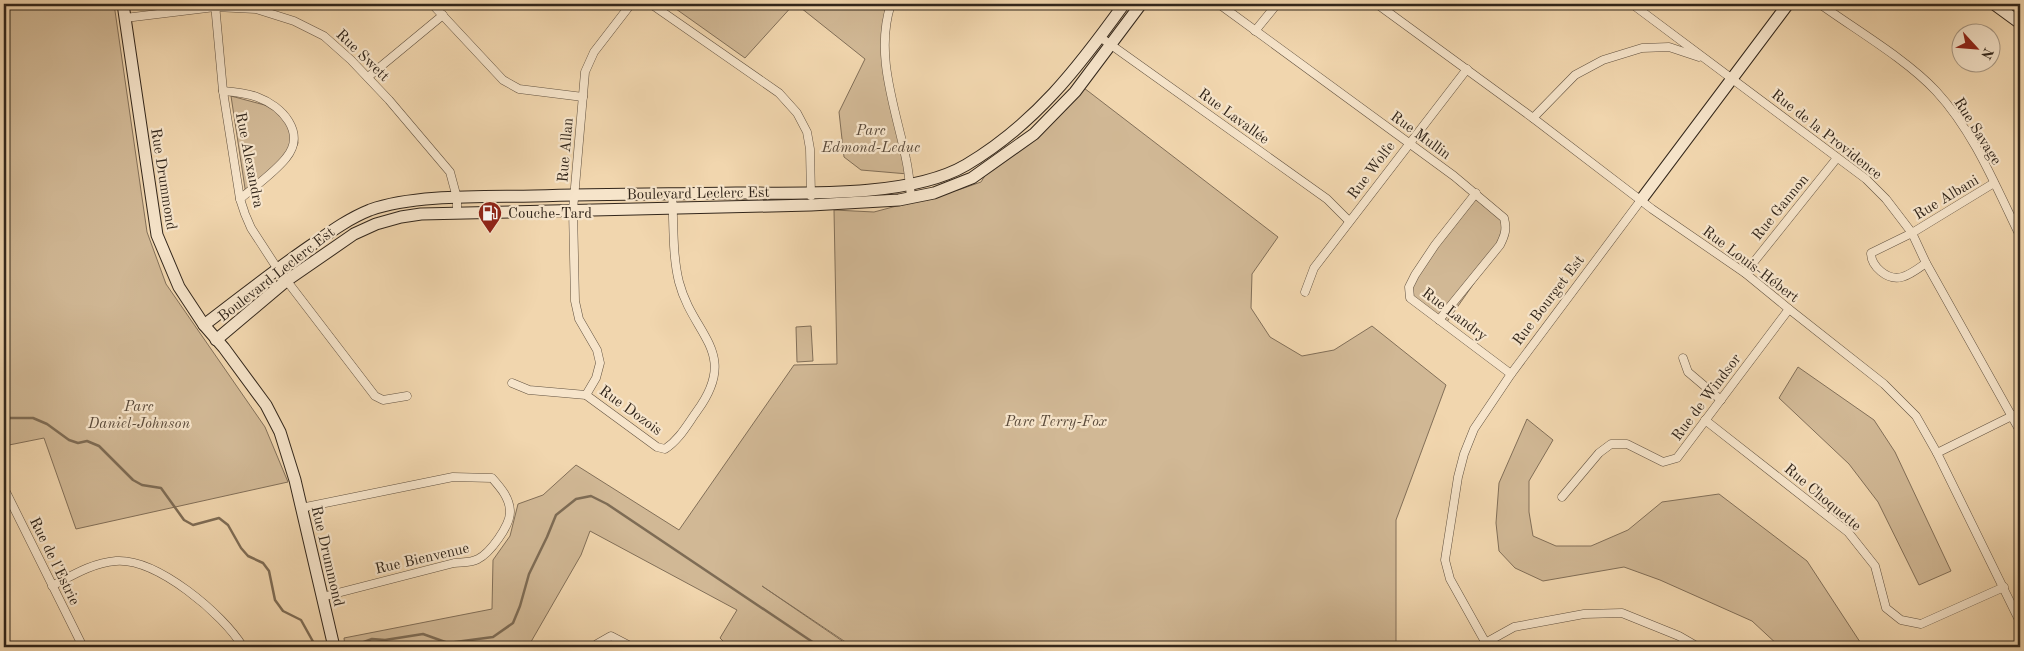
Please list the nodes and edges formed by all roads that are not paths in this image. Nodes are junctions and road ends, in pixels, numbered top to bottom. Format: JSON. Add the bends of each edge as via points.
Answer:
{"nodes":[{"id":1,"x":123,"y":4,"type":"edge"},
{"id":2,"x":432,"y":4,"type":"edge"},
{"id":3,"x":631,"y":4,"type":"edge"},
{"id":4,"x":651,"y":4,"type":"edge"},
{"id":5,"x":891,"y":4,"type":"edge"},
{"id":6,"x":1124,"y":4,"type":"edge"},
{"id":7,"x":1141,"y":4,"type":"edge"},
{"id":8,"x":1219,"y":4,"type":"edge"},
{"id":9,"x":1277,"y":4,"type":"edge"},
{"id":10,"x":1377,"y":4,"type":"edge"},
{"id":11,"x":1632,"y":4,"type":"edge"},
{"id":12,"x":1788,"y":4,"type":"edge"},
{"id":13,"x":1820,"y":4,"type":"edge"},
{"id":14,"x":1994,"y":4,"type":"edge"},
{"id":15,"x":215,"y":5,"type":"edge"},
{"id":16,"x":443,"y":15,"type":"junction"},
{"id":17,"x":125,"y":18,"type":"junction"},
{"id":18,"x":2020,"y":23,"type":"edge"},
{"id":19,"x":1255,"y":31,"type":"junction"},
{"id":20,"x":1100,"y":37,"type":"junction"},
{"id":21,"x":1111,"y":45,"type":"junction"},
{"id":22,"x":1705,"y":59,"type":"junction"},
{"id":23,"x":1467,"y":69,"type":"junction"},
{"id":24,"x":368,"y":77,"type":"junction"},
{"id":25,"x":1732,"y":79,"type":"junction"},
{"id":26,"x":1062,"y":85,"type":"junction"},
{"id":27,"x":223,"y":91,"type":"junction"},
{"id":28,"x":1075,"y":92,"type":"junction"},
{"id":29,"x":583,"y":98,"type":"junction"},
{"id":30,"x":1533,"y":118,"type":"junction"},
{"id":31,"x":1408,"y":144,"type":"junction"},
{"id":32,"x":1837,"y":158,"type":"junction"},
{"id":33,"x":1994,"y":183,"type":"junction"},
{"id":34,"x":910,"y":184,"type":"junction"},
{"id":35,"x":810,"y":192,"type":"junction"},
{"id":36,"x":1476,"y":193,"type":"junction"},
{"id":37,"x":672,"y":194,"type":"junction"},
{"id":38,"x":575,"y":195,"type":"junction"},
{"id":39,"x":240,"y":198,"type":"junction"},
{"id":40,"x":457,"y":198,"type":"junction"},
{"id":41,"x":911,"y":198,"type":"junction"},
{"id":42,"x":1641,"y":200,"type":"junction"},
{"id":43,"x":811,"y":205,"type":"junction"},
{"id":44,"x":673,"y":209,"type":"junction"},
{"id":45,"x":573,"y":210,"type":"junction"},
{"id":46,"x":457,"y":214,"type":"junction"},
{"id":47,"x":1350,"y":221,"type":"junction"},
{"id":48,"x":1912,"y":233,"type":"junction"},
{"id":49,"x":2020,"y":236,"type":"edge"},
{"id":50,"x":1926,"y":263,"type":"junction"},
{"id":51,"x":277,"y":268,"type":"junction"},
{"id":52,"x":1746,"y":273,"type":"junction"},
{"id":53,"x":286,"y":281,"type":"junction"},
{"id":54,"x":1305,"y":292,"type":"dead end"},
{"id":55,"x":1788,"y":309,"type":"junction"},
{"id":56,"x":1439,"y":320,"type":"junction"},
{"id":57,"x":204,"y":325,"type":"junction"},
{"id":58,"x":216,"y":340,"type":"junction"},
{"id":59,"x":1682,"y":358,"type":"dead end"},
{"id":60,"x":1511,"y":374,"type":"junction"},
{"id":61,"x":512,"y":383,"type":"dead end"},
{"id":62,"x":586,"y":395,"type":"junction"},
{"id":63,"x":407,"y":396,"type":"dead end"},
{"id":64,"x":1721,"y":400,"type":"junction"},
{"id":65,"x":2020,"y":412,"type":"edge"},
{"id":66,"x":2013,"y":416,"type":"junction"},
{"id":67,"x":1705,"y":420,"type":"junction"},
{"id":68,"x":2020,"y":431,"type":"edge"},
{"id":69,"x":1936,"y":453,"type":"junction"},
{"id":70,"x":4,"y":488,"type":"edge"},
{"id":71,"x":1562,"y":497,"type":"dead end"},
{"id":72,"x":301,"y":508,"type":"junction"},
{"id":73,"x":52,"y":586,"type":"junction"},
{"id":74,"x":2004,"y":587,"type":"junction"},
{"id":75,"x":322,"y":597,"type":"junction"},
{"id":76,"x":2020,"y":622,"type":"edge"},
{"id":77,"x":1488,"y":645,"type":"edge"},
{"id":78,"x":83,"y":647,"type":"edge"},
{"id":79,"x":242,"y":647,"type":"edge"},
{"id":80,"x":334,"y":647,"type":"edge"},
{"id":81,"x":595,"y":647,"type":"edge"},
{"id":82,"x":632,"y":647,"type":"edge"},
{"id":83,"x":1698,"y":647,"type":"edge"}],
"edges":[{"from":1,"to":17,"type":"street","name":"Rue Drummond"},
{"from":2,"to":16,"type":"street"},
{"from":3,"to":29,"type":"street","name":"Rue Allan","via":[[589,61],[584,72]]},
{"from":4,"to":35,"type":"street","via":[[779,93],[797,113],[807,132],[810,149]]},
{"from":5,"to":34,"type":"street","via":[[886,20],[885,53]]},
{"from":6,"to":20,"type":"street","name":"Boulevard Leclerc Est"},
{"from":7,"to":21,"type":"street","name":"Boulevard Leclerc Est"},
{"from":8,"to":19,"type":"street","name":"Rue Mullin"},
{"from":9,"to":19,"type":"street"},
{"from":10,"to":23,"type":"street","name":"Rue Louis-Hébert"},
{"from":11,"to":22,"type":"street","name":"Rue de la Providence"},
{"from":12,"to":25,"type":"street","name":"Rue Bourget Est"},
{"from":13,"to":33,"type":"street","name":"Rue Savage","via":[[1936,91],[1968,136]]},
{"from":14,"to":18,"type":"street"},
{"from":15,"to":17,"type":"street","name":"Rue Swett"},
{"from":15,"to":24,"type":"street","name":"Rue Swett","via":[[256,9],[294,20],[324,36]]},
{"from":15,"to":27,"type":"street","name":"Rue Alexandra"},
{"from":16,"to":24,"type":"street"},
{"from":16,"to":29,"type":"street","via":[[503,80],[519,89]]},
{"from":17,"to":57,"type":"street","name":"Rue Drummond","via":[[157,235],[179,287]]},
{"from":19,"to":31,"type":"street","name":"Rue Mullin"},
{"from":20,"to":21,"type":"street","name":"Rue Lavallée"},
{"from":20,"to":26,"type":"street","name":"Boulevard Leclerc Est"},
{"from":21,"to":28,"type":"street","name":"Boulevard Leclerc Est"},
{"from":21,"to":47,"type":"street","name":"Rue Lavallée","via":[[1327,199]]},
{"from":22,"to":25,"type":"street","name":"Rue de la Providence"},
{"from":22,"to":30,"type":"street","via":[[1669,47],[1642,48],[1603,60],[1575,75]]},
{"from":23,"to":30,"type":"street","name":"Rue Louis-Hébert"},
{"from":23,"to":31,"type":"street","name":"Rue Wolfe"},
{"from":24,"to":40,"type":"street","name":"Rue Swett","via":[[450,172]]},
{"from":25,"to":32,"type":"street","name":"Rue de la Providence"},
{"from":25,"to":42,"type":"street","name":"Rue Bourget Est"},
{"from":26,"to":28,"type":"street"},
{"from":26,"to":34,"type":"street","name":"Boulevard Leclerc Est","via":[[1023,125],[964,166]]},
{"from":27,"to":39,"type":"street","name":"Rue Alexandra"},
{"from":27,"to":39,"type":"street","via":[[258,97],[276,106],[292,125],[295,141],[287,158]]},
{"from":28,"to":41,"type":"street","name":"Boulevard Leclerc Est","via":[[1034,134],[972,178]]},
{"from":29,"to":38,"type":"street","name":"Rue Allan"},
{"from":30,"to":42,"type":"street","name":"Rue Louis-Hébert"},
{"from":31,"to":36,"type":"street","name":"Rue Mullin"},
{"from":31,"to":47,"type":"street","name":"Rue Wolfe"},
{"from":32,"to":48,"type":"street","name":"Rue de la Providence","via":[[1866,179]]},
{"from":32,"to":52,"type":"street","name":"Rue Gannon"},
{"from":33,"to":48,"type":"street","name":"Rue Albani"},
{"from":33,"to":49,"type":"street","name":"Rue Savage"},
{"from":34,"to":35,"type":"street","name":"Boulevard Leclerc Est"},
{"from":34,"to":41,"type":"street"},
{"from":35,"to":37,"type":"street","name":"Boulevard Leclerc Est"},
{"from":35,"to":43,"type":"street"},
{"from":36,"to":56,"type":"street","name":"Rue Mullin","via":[[1504,218],[1505,234],[1500,245]]},
{"from":36,"to":56,"type":"street","name":"Rue Landry","via":[[1434,245],[1409,287],[1410,298]]},
{"from":37,"to":38,"type":"street","name":"Boulevard Leclerc Est"},
{"from":37,"to":44,"type":"street","name":"Rue Dozois"},
{"from":38,"to":40,"type":"street","name":"Boulevard Leclerc Est"},
{"from":38,"to":45,"type":"street","name":"Rue Allan"},
{"from":39,"to":51,"type":"street","name":"Rue Alexandra","via":[[251,228]]},
{"from":40,"to":46,"type":"street","name":"Rue Swett"},
{"from":40,"to":51,"type":"street","name":"Boulevard Leclerc Est","via":[[413,201],[370,210],[347,221]]},
{"from":41,"to":43,"type":"street","name":"Boulevard Leclerc Est"},
{"from":42,"to":52,"type":"street","name":"Rue Louis-Hébert"},
{"from":42,"to":60,"type":"street","name":"Rue Bourget Est"},
{"from":43,"to":44,"type":"street","name":"Boulevard Leclerc Est"},
{"from":44,"to":45,"type":"street","name":"Boulevard Leclerc Est"},
{"from":44,"to":62,"type":"street","name":"Rue Dozois","via":[[680,284],[712,350],[715,370],[708,395],[674,443],[665,449],[656,447]]},
{"from":45,"to":46,"type":"street","name":"Boulevard Leclerc Est"},
{"from":45,"to":62,"type":"street","name":"Rue Allan","via":[[575,301],[579,319],[597,350],[600,363]]},
{"from":46,"to":53,"type":"street","name":"Boulevard Leclerc Est","via":[[421,214],[376,224],[354,234]]},
{"from":47,"to":54,"type":"street","name":"Rue Wolfe","via":[[1314,268]]},
{"from":48,"to":50,"type":"street","name":"Rue de la Providence"},
{"from":48,"to":50,"type":"street","name":"Rue Albani","via":[[1874,250],[1872,262],[1896,278]]},
{"from":50,"to":66,"type":"street","name":"Rue de la Providence"},
{"from":51,"to":53,"type":"street","name":"Rue Alexandra"},
{"from":51,"to":57,"type":"street","name":"Boulevard Leclerc Est"},
{"from":52,"to":55,"type":"street","name":"Rue Louis-Hébert"},
{"from":53,"to":58,"type":"street","name":"Boulevard Leclerc Est"},
{"from":53,"to":63,"type":"street","name":"Rue Alexandra","via":[[375,396],[383,400]]},
{"from":55,"to":64,"type":"street","name":"Rue de Windsor"},
{"from":55,"to":69,"type":"street","name":"Rue Louis-Hébert","via":[[1884,384],[1916,416]]},
{"from":56,"to":60,"type":"street","name":"Rue Landry"},
{"from":57,"to":58,"type":"street","name":"Rue Drummond"},
{"from":58,"to":72,"type":"street","name":"Rue Drummond","via":[[266,405],[280,432]]},
{"from":59,"to":64,"type":"street","via":[[1688,372]]},
{"from":60,"to":77,"type":"street","name":"Rue Bourget Est","via":[[1474,429],[1464,454],[1444,560],[1450,579]]},
{"from":61,"to":62,"type":"street","name":"Rue Dozois","via":[[529,390]]},
{"from":64,"to":67,"type":"street","name":"Rue de Windsor"},
{"from":65,"to":66,"type":"street"},
{"from":66,"to":68,"type":"street","name":"Rue de la Providence"},
{"from":66,"to":69,"type":"street"},
{"from":67,"to":71,"type":"street","name":"Rue de Windsor","via":[[1677,458],[1662,462],[1628,444],[1611,444],[1599,453]]},
{"from":67,"to":74,"type":"street","name":"Rue Choquette","via":[[1848,532],[1875,566],[1886,608],[1901,620],[1922,624]]},
{"from":69,"to":74,"type":"street","name":"Rue Louis-Hébert"},
{"from":70,"to":73,"type":"street","name":"Rue de l'Estrie"},
{"from":72,"to":75,"type":"street","name":"Rue Drummond"},
{"from":72,"to":75,"type":"street","name":"Rue Bienvenue","via":[[453,477],[492,478],[505,493],[510,512],[489,552],[476,561],[454,563]]},
{"from":73,"to":78,"type":"street","name":"Rue de l'Estrie"},
{"from":73,"to":79,"type":"street","via":[[96,564],[118,561],[142,566],[176,583],[211,608]]},
{"from":74,"to":76,"type":"street","name":"Rue Louis-Hébert"},
{"from":75,"to":80,"type":"street","name":"Rue Drummond"},
{"from":77,"to":83,"type":"street","via":[[1514,627],[1584,614],[1622,613]]},
{"from":81,"to":82,"type":"street","via":[[611,636]]}]}
